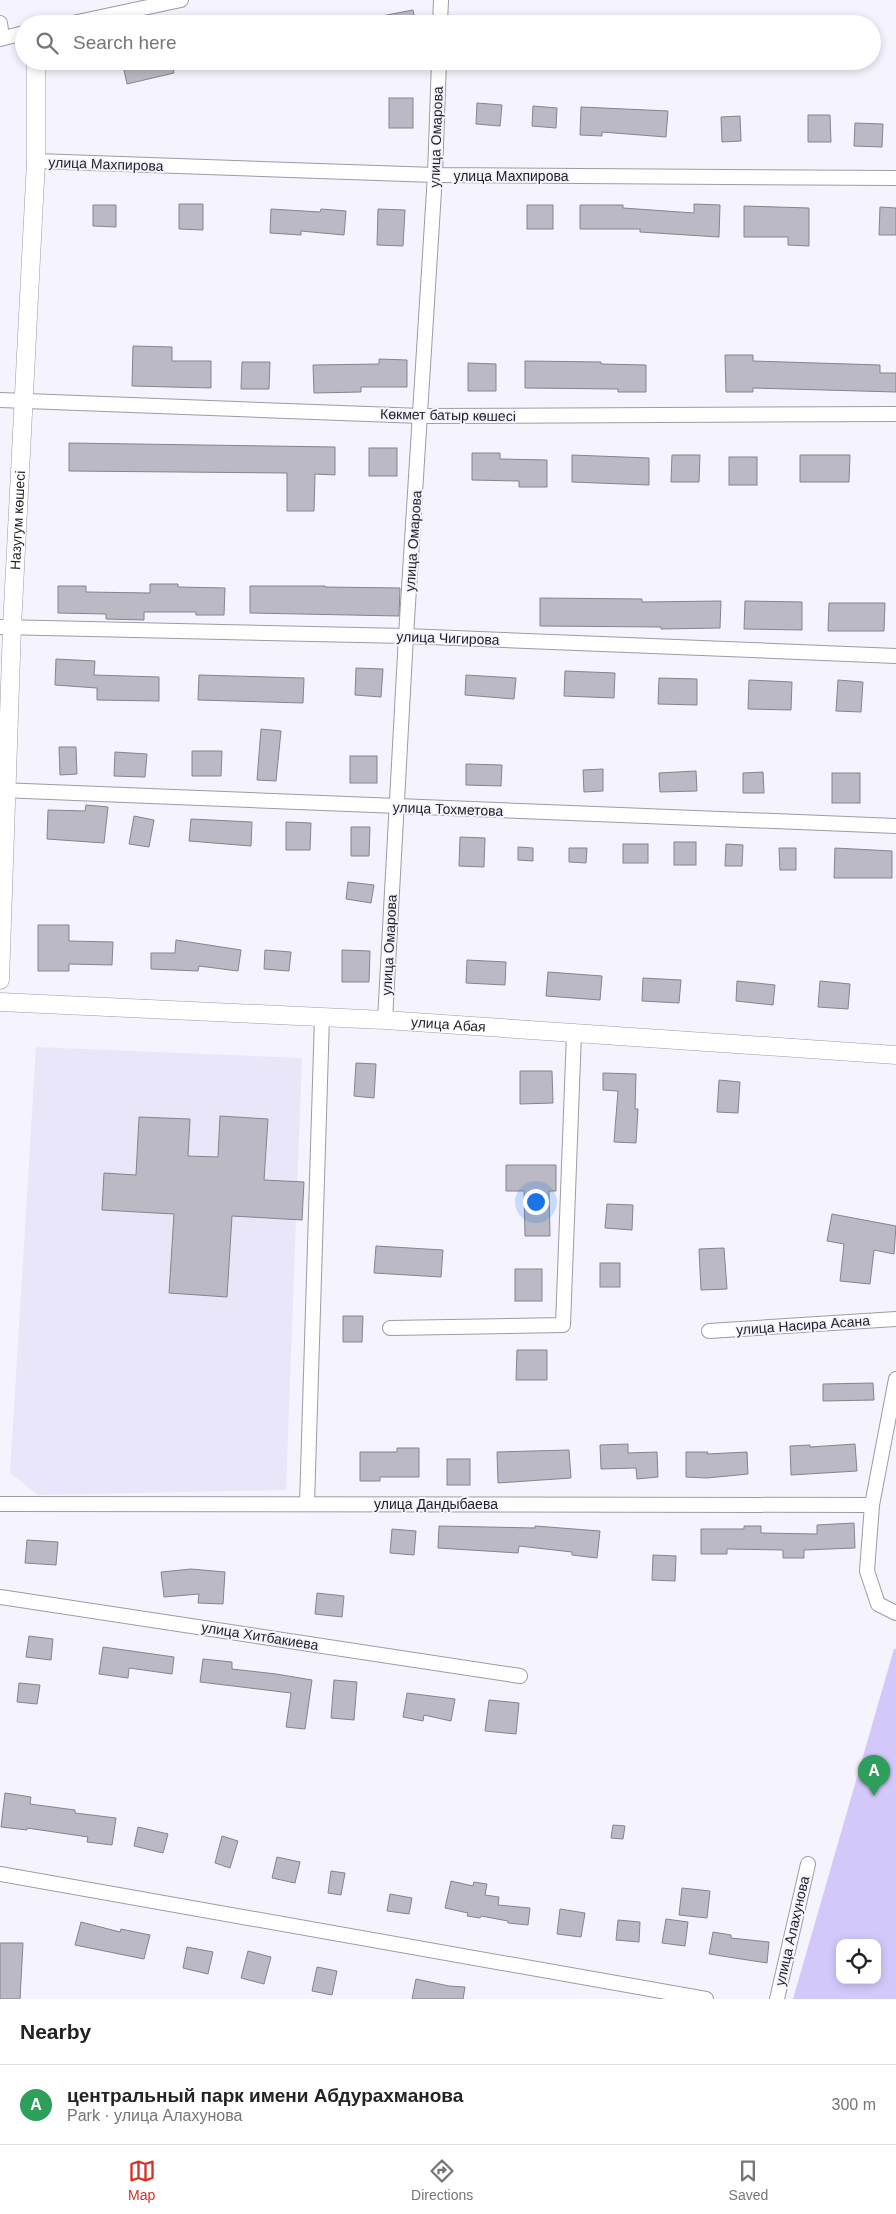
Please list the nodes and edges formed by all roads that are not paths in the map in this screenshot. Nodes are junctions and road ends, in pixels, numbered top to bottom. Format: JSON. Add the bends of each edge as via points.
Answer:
{"nodes":[{"id":1,"x":181,"y":0,"type":"edge"},
{"id":2,"x":441,"y":0,"type":"edge"},
{"id":3,"x":110,"y":15,"type":"edge"},
{"id":4,"x":440,"y":15,"type":"edge"},
{"id":5,"x":0,"y":23,"type":"edge"},
{"id":6,"x":15,"y":35,"type":"edge"},
{"id":7,"x":1,"y":39,"type":"edge"},
{"id":8,"x":36,"y":70,"type":"edge"},
{"id":9,"x":439,"y":70,"type":"edge"},
{"id":10,"x":36,"y":161,"type":"junction"},
{"id":11,"x":435,"y":175,"type":"junction"},
{"id":12,"x":896,"y":178,"type":"edge"},
{"id":13,"x":0,"y":400,"type":"edge"},
{"id":14,"x":23,"y":400,"type":"junction"},
{"id":15,"x":896,"y":414,"type":"edge"},
{"id":16,"x":421,"y":416,"type":"junction"},
{"id":17,"x":6,"y":627,"type":"edge"},
{"id":18,"x":406,"y":636,"type":"junction"},
{"id":19,"x":896,"y":656,"type":"edge"},
{"id":20,"x":3,"y":790,"type":"edge"},
{"id":21,"x":396,"y":807,"type":"junction"},
{"id":22,"x":896,"y":826,"type":"edge"},
{"id":23,"x":0,"y":980,"type":"edge"},
{"id":24,"x":0,"y":1002,"type":"edge"},
{"id":25,"x":322,"y":1018,"type":"junction"},
{"id":26,"x":386,"y":1020,"type":"junction"},
{"id":27,"x":574,"y":1033,"type":"junction"},
{"id":28,"x":896,"y":1055,"type":"edge"},
{"id":29,"x":896,"y":1319,"type":"edge"},
{"id":30,"x":390,"y":1328,"type":"dead end"},
{"id":31,"x":709,"y":1331,"type":"dead end"},
{"id":32,"x":896,"y":1379,"type":"edge"},
{"id":33,"x":0,"y":1504,"type":"edge"},
{"id":34,"x":307,"y":1504,"type":"junction"},
{"id":35,"x":872,"y":1505,"type":"junction"},
{"id":36,"x":0,"y":1597,"type":"edge"},
{"id":37,"x":896,"y":1613,"type":"edge"},
{"id":38,"x":520,"y":1676,"type":"dead end"},
{"id":39,"x":808,"y":1864,"type":"dead end"},
{"id":40,"x":0,"y":1874,"type":"edge"},
{"id":41,"x":706,"y":1999,"type":"edge"},
{"id":42,"x":777,"y":1999,"type":"edge"}],
"edges":[{"from":1,"to":3,"type":"street"},
{"from":2,"to":4,"type":"street"},
{"from":5,"to":7,"type":"street"},
{"from":6,"to":7,"type":"street"},
{"from":8,"to":10,"type":"street","name":"Назугум көшесі"},
{"from":9,"to":11,"type":"street","name":"улица Омарова"},
{"from":10,"to":11,"type":"street","name":"улица Махпирова"},
{"from":10,"to":14,"type":"street","name":"Назугум көшесі"},
{"from":11,"to":12,"type":"street","name":"улица Махпирова"},
{"from":11,"to":16,"type":"street","name":"улица Омарова"},
{"from":13,"to":14,"type":"street","name":"Көкмет батыр көшесі"},
{"from":14,"to":16,"type":"street","name":"Көкмет батыр көшесі"},
{"from":14,"to":17,"type":"street","name":"Назугум көшесі"},
{"from":15,"to":16,"type":"street","name":"Көкмет батыр көшесі"},
{"from":16,"to":18,"type":"street","name":"улица Омарова"},
{"from":17,"to":18,"type":"street","name":"улица Чигирова"},
{"from":17,"to":20,"type":"street","name":"Назугум көшесі"},
{"from":18,"to":19,"type":"street","name":"улица Чигирова"},
{"from":18,"to":21,"type":"street","name":"улица Омарова"},
{"from":20,"to":21,"type":"street","name":"улица Тохметова"},
{"from":20,"to":23,"type":"street","name":"Назугум көшесі"},
{"from":21,"to":22,"type":"street","name":"улица Тохметова"},
{"from":21,"to":26,"type":"street","name":"улица Омарова"},
{"from":24,"to":25,"type":"street","name":"улица Абая"},
{"from":25,"to":26,"type":"street","name":"улица Абая"},
{"from":25,"to":34,"type":"street"},
{"from":26,"to":27,"type":"street","name":"улица Абая"},
{"from":27,"to":28,"type":"street","name":"улица Абая"},
{"from":27,"to":30,"type":"street","via":[[563,1325]]},
{"from":29,"to":31,"type":"street","name":"улица Насира Асана"},
{"from":32,"to":35,"type":"street"},
{"from":33,"to":34,"type":"street","name":"улица Дандыбаева"},
{"from":34,"to":35,"type":"street","name":"улица Дандыбаева"},
{"from":35,"to":37,"type":"street","via":[[867,1571],[878,1604]]},
{"from":36,"to":38,"type":"street","name":"улица Хитбакиева"},
{"from":39,"to":42,"type":"street","name":"улица Алахунова"},
{"from":40,"to":41,"type":"street"}]}
